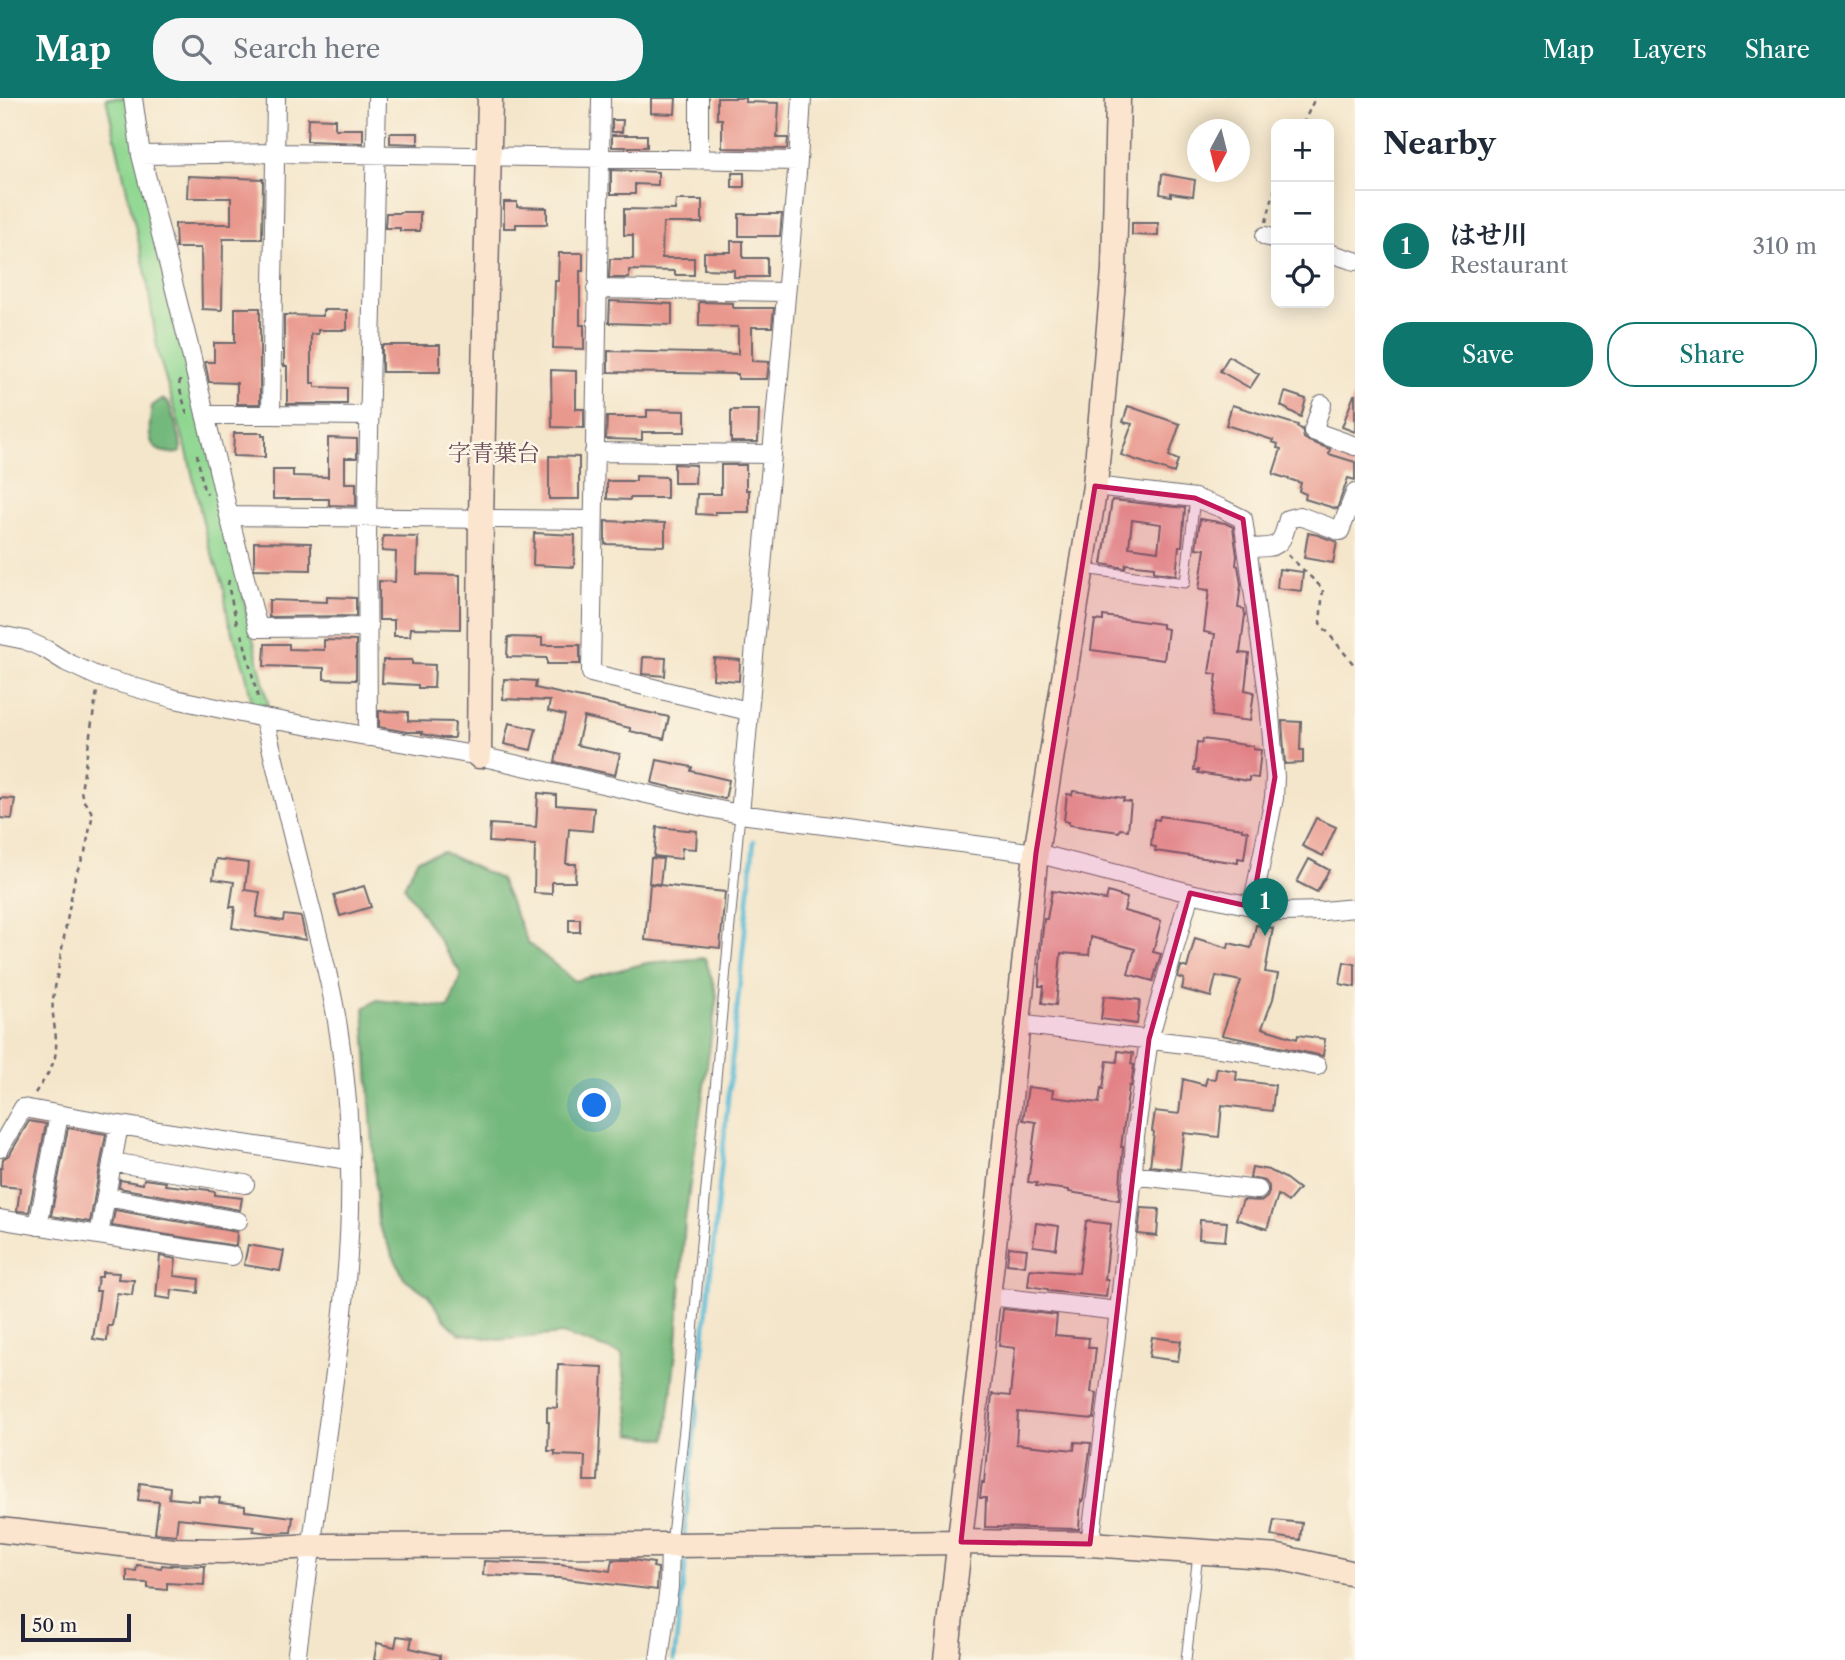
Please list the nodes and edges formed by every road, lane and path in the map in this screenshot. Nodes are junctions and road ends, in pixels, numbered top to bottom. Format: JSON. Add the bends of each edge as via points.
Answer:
{"nodes":[{"id":1,"x":133,"y":98,"type":"edge"},
{"id":2,"x":276,"y":98,"type":"edge"},
{"id":3,"x":377,"y":98,"type":"edge"},
{"id":4,"x":490,"y":98,"type":"edge"},
{"id":5,"x":601,"y":98,"type":"edge"},
{"id":6,"x":699,"y":98,"type":"edge"},
{"id":7,"x":802,"y":98,"type":"edge"},
{"id":8,"x":1118,"y":98,"type":"edge"},
{"id":9,"x":1315,"y":98,"type":"edge"},
{"id":10,"x":1305,"y":119,"type":"edge"},
{"id":11,"x":275,"y":153,"type":"junction"},
{"id":12,"x":141,"y":155,"type":"junction"},
{"id":13,"x":377,"y":155,"type":"junction"},
{"id":14,"x":489,"y":156,"type":"junction"},
{"id":15,"x":600,"y":159,"type":"junction"},
{"id":16,"x":699,"y":160,"type":"junction"},
{"id":17,"x":798,"y":161,"type":"junction"},
{"id":18,"x":1271,"y":202,"type":"edge"},
{"id":19,"x":1271,"y":237,"type":"edge"},
{"id":20,"x":1334,"y":255,"type":"edge"},
{"id":21,"x":1355,"y":261,"type":"edge"},
{"id":22,"x":596,"y":289,"type":"junction"},
{"id":23,"x":786,"y":292,"type":"junction"},
{"id":24,"x":1322,"y":404,"type":"dead end"},
{"id":25,"x":205,"y":415,"type":"junction"},
{"id":26,"x":271,"y":415,"type":"junction"},
{"id":27,"x":370,"y":416,"type":"junction"},
{"id":28,"x":1355,"y":446,"type":"edge"},
{"id":29,"x":198,"y":451,"type":"dead end"},
{"id":30,"x":594,"y":452,"type":"junction"},
{"id":31,"x":772,"y":454,"type":"junction"},
{"id":32,"x":1095,"y":486,"type":"junction"},
{"id":33,"x":208,"y":494,"type":"dead end"},
{"id":34,"x":1355,"y":494,"type":"edge"},
{"id":35,"x":1195,"y":498,"type":"junction"},
{"id":36,"x":229,"y":516,"type":"junction"},
{"id":37,"x":367,"y":517,"type":"junction"},
{"id":38,"x":481,"y":519,"type":"junction"},
{"id":39,"x":592,"y":520,"type":"junction"},
{"id":40,"x":1283,"y":539,"type":"junction"},
{"id":41,"x":1248,"y":548,"type":"junction"},
{"id":42,"x":1082,"y":568,"type":"junction"},
{"id":43,"x":369,"y":627,"type":"junction"},
{"id":44,"x":0,"y":635,"type":"edge"},
{"id":45,"x":1355,"y":666,"type":"edge"},
{"id":46,"x":99,"y":677,"type":"junction"},
{"id":47,"x":748,"y":710,"type":"junction"},
{"id":48,"x":264,"y":718,"type":"junction"},
{"id":49,"x":368,"y":737,"type":"junction"},
{"id":50,"x":479,"y":757,"type":"junction"},
{"id":51,"x":740,"y":814,"type":"junction"},
{"id":52,"x":1036,"y":853,"type":"junction"},
{"id":53,"x":1190,"y":893,"type":"junction"},
{"id":54,"x":1252,"y":907,"type":"junction"},
{"id":55,"x":1355,"y":908,"type":"edge"},
{"id":56,"x":1017,"y":1024,"type":"junction"},
{"id":57,"x":1149,"y":1039,"type":"junction"},
{"id":58,"x":1317,"y":1066,"type":"dead end"},
{"id":59,"x":23,"y":1108,"type":"junction"},
{"id":60,"x":60,"y":1115,"type":"junction"},
{"id":61,"x":119,"y":1125,"type":"junction"},
{"id":62,"x":0,"y":1148,"type":"edge"},
{"id":63,"x":349,"y":1160,"type":"junction"},
{"id":64,"x":112,"y":1162,"type":"junction"},
{"id":65,"x":1133,"y":1175,"type":"junction"},
{"id":66,"x":245,"y":1184,"type":"dead end"},
{"id":67,"x":1258,"y":1190,"type":"dead end"},
{"id":68,"x":106,"y":1198,"type":"junction"},
{"id":69,"x":0,"y":1219,"type":"edge"},
{"id":70,"x":238,"y":1221,"type":"dead end"},
{"id":71,"x":38,"y":1226,"type":"junction"},
{"id":72,"x":99,"y":1236,"type":"junction"},
{"id":73,"x":232,"y":1256,"type":"dead end"},
{"id":74,"x":989,"y":1296,"type":"junction"},
{"id":75,"x":1119,"y":1311,"type":"junction"},
{"id":76,"x":0,"y":1530,"type":"edge"},
{"id":77,"x":961,"y":1542,"type":"junction"},
{"id":78,"x":1090,"y":1544,"type":"junction"},
{"id":79,"x":670,"y":1545,"type":"junction"},
{"id":80,"x":312,"y":1546,"type":"junction"},
{"id":81,"x":1198,"y":1551,"type":"junction"},
{"id":82,"x":1355,"y":1573,"type":"edge"},
{"id":83,"x":296,"y":1660,"type":"edge"},
{"id":84,"x":659,"y":1660,"type":"edge"},
{"id":85,"x":946,"y":1660,"type":"edge"},
{"id":86,"x":1186,"y":1660,"type":"edge"}],
"edges":[{"from":1,"to":12,"type":"street"},
{"from":2,"to":11,"type":"street"},
{"from":3,"to":13,"type":"street"},
{"from":4,"to":14,"type":"street"},
{"from":5,"to":15,"type":"street"},
{"from":6,"to":16,"type":"street"},
{"from":7,"to":17,"type":"street"},
{"from":8,"to":32,"type":"street","via":[[1114,270]]},
{"from":9,"to":10,"type":"path"},
{"from":11,"to":12,"type":"street"},
{"from":11,"to":13,"type":"street"},
{"from":11,"to":26,"type":"street"},
{"from":12,"to":25,"type":"street"},
{"from":13,"to":14,"type":"street"},
{"from":13,"to":27,"type":"street"},
{"from":14,"to":15,"type":"street"},
{"from":14,"to":38,"type":"street"},
{"from":15,"to":16,"type":"street"},
{"from":15,"to":22,"type":"street"},
{"from":16,"to":17,"type":"street"},
{"from":17,"to":23,"type":"street"},
{"from":18,"to":19,"type":"path","via":[[1266,218]]},
{"from":20,"to":21,"type":"street"},
{"from":22,"to":23,"type":"street"},
{"from":22,"to":30,"type":"street"},
{"from":23,"to":31,"type":"street"},
{"from":24,"to":28,"type":"street","via":[[1313,431]]},
{"from":25,"to":26,"type":"street"},
{"from":25,"to":36,"type":"street"},
{"from":26,"to":27,"type":"street"},
{"from":27,"to":37,"type":"street"},
{"from":29,"to":33,"type":"path"},
{"from":30,"to":31,"type":"street"},
{"from":30,"to":39,"type":"street"},
{"from":31,"to":47,"type":"street"},
{"from":32,"to":35,"type":"street"},
{"from":32,"to":42,"type":"street"},
{"from":34,"to":40,"type":"street","via":[[1340,531],[1300,516],[1288,519]]},
{"from":35,"to":41,"type":"street","via":[[1243,519]]},
{"from":35,"to":42,"type":"lane","via":[[1185,583]]},
{"from":36,"to":37,"type":"street"},
{"from":36,"to":43,"type":"street","via":[[258,628]]},
{"from":37,"to":38,"type":"street"},
{"from":37,"to":43,"type":"street"},
{"from":38,"to":39,"type":"street"},
{"from":38,"to":50,"type":"street"},
{"from":39,"to":47,"type":"street","via":[[591,673]]},
{"from":40,"to":41,"type":"street","via":[[1273,547]]},
{"from":40,"to":45,"type":"path","via":[[1286,554],[1322,589],[1320,623]]},
{"from":41,"to":54,"type":"street","via":[[1275,777]]},
{"from":42,"to":52,"type":"street"},
{"from":43,"to":49,"type":"street"},
{"from":44,"to":46,"type":"street","via":[[25,640]]},
{"from":46,"to":48,"type":"street"},
{"from":46,"to":59,"type":"path","via":[[80,791],[92,818],[75,876],[53,999],[56,1050],[48,1075]]},
{"from":47,"to":51,"type":"street"},
{"from":48,"to":49,"type":"street"},
{"from":48,"to":63,"type":"street","via":[[337,1024]]},
{"from":49,"to":50,"type":"street"},
{"from":50,"to":51,"type":"street"},
{"from":51,"to":52,"type":"street"},
{"from":51,"to":79,"type":"lane"},
{"from":52,"to":53,"type":"street"},
{"from":52,"to":56,"type":"street"},
{"from":53,"to":54,"type":"street"},
{"from":53,"to":57,"type":"street"},
{"from":54,"to":55,"type":"street","via":[[1280,912]]},
{"from":56,"to":57,"type":"street"},
{"from":56,"to":74,"type":"street"},
{"from":57,"to":58,"type":"street"},
{"from":57,"to":65,"type":"street"},
{"from":59,"to":60,"type":"street"},
{"from":59,"to":62,"type":"street"},
{"from":60,"to":61,"type":"street"},
{"from":60,"to":71,"type":"street"},
{"from":61,"to":63,"type":"street"},
{"from":61,"to":64,"type":"street"},
{"from":63,"to":80,"type":"street","via":[[348,1266]]},
{"from":64,"to":66,"type":"street"},
{"from":64,"to":68,"type":"street"},
{"from":65,"to":67,"type":"street"},
{"from":65,"to":75,"type":"street"},
{"from":68,"to":70,"type":"street"},
{"from":68,"to":72,"type":"street"},
{"from":69,"to":71,"type":"street"},
{"from":71,"to":72,"type":"street"},
{"from":72,"to":73,"type":"street"},
{"from":74,"to":75,"type":"street"},
{"from":74,"to":77,"type":"street"},
{"from":75,"to":78,"type":"street"},
{"from":76,"to":80,"type":"street","via":[[173,1550]]},
{"from":77,"to":78,"type":"street"},
{"from":77,"to":79,"type":"street"},
{"from":77,"to":85,"type":"street"},
{"from":78,"to":81,"type":"street"},
{"from":79,"to":80,"type":"street"},
{"from":79,"to":84,"type":"street"},
{"from":80,"to":83,"type":"street"},
{"from":81,"to":82,"type":"street","via":[[1278,1558]]},
{"from":81,"to":86,"type":"lane"}]}
